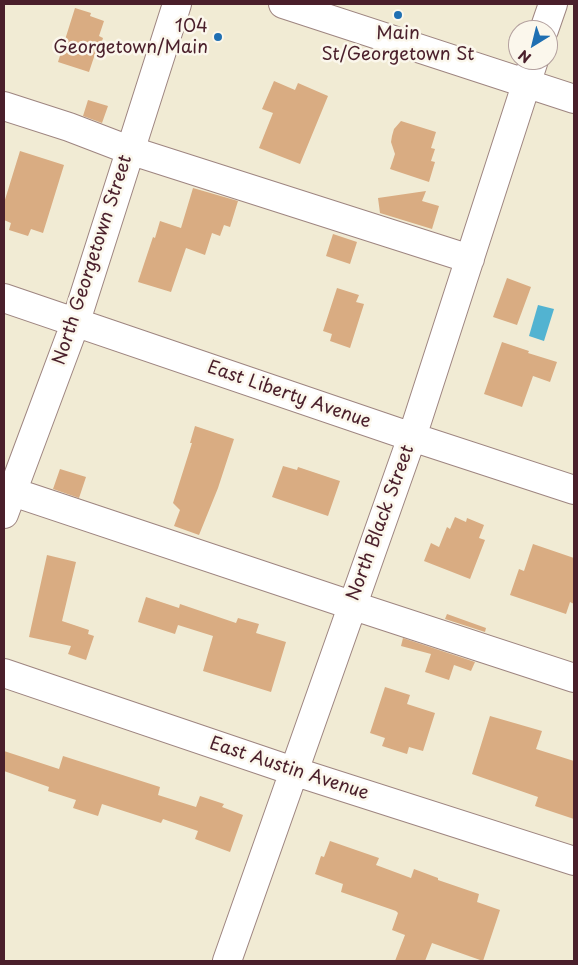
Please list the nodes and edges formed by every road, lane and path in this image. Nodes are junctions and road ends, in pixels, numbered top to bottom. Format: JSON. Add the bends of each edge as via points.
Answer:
{"nodes":[{"id":1,"x":177,"y":4,"type":"edge"},
{"id":2,"x":283,"y":4,"type":"edge"},
{"id":3,"x":553,"y":4,"type":"edge"},
{"id":4,"x":547,"y":20,"type":"edge"},
{"id":5,"x":530,"y":72,"type":"edge"},
{"id":6,"x":574,"y":98,"type":"edge"},
{"id":7,"x":4,"y":106,"type":"edge"},
{"id":8,"x":129,"y":150,"type":"junction"},
{"id":9,"x":470,"y":259,"type":"junction"},
{"id":10,"x":4,"y":298,"type":"edge"},
{"id":11,"x":76,"y":321,"type":"junction"},
{"id":12,"x":412,"y":437,"type":"junction"},
{"id":13,"x":574,"y":490,"type":"edge"},
{"id":14,"x":6,"y":498,"type":"edge"},
{"id":15,"x":351,"y":605,"type":"junction"},
{"id":16,"x":4,"y":673,"type":"edge"},
{"id":17,"x":574,"y":678,"type":"edge"},
{"id":18,"x":293,"y":771,"type":"junction"},
{"id":19,"x":574,"y":862,"type":"edge"},
{"id":20,"x":227,"y":961,"type":"edge"}],
"edges":[{"from":1,"to":8,"type":"street","name":"North Georgetown Street"},
{"from":2,"to":5,"type":"street"},
{"from":3,"to":4,"type":"street"},
{"from":5,"to":6,"type":"street"},
{"from":5,"to":9,"type":"street","name":"North Black Street"},
{"from":7,"to":8,"type":"street"},
{"from":8,"to":9,"type":"street"},
{"from":8,"to":11,"type":"street","name":"North Georgetown Street"},
{"from":9,"to":12,"type":"street","name":"North Black Street"},
{"from":10,"to":11,"type":"street","name":"East Liberty Avenue"},
{"from":11,"to":12,"type":"street","name":"East Liberty Avenue"},
{"from":11,"to":14,"type":"street","name":"North Georgetown Street"},
{"from":12,"to":13,"type":"street","name":"East Liberty Avenue"},
{"from":12,"to":15,"type":"street","name":"North Black Street"},
{"from":14,"to":15,"type":"street"},
{"from":15,"to":17,"type":"street"},
{"from":15,"to":18,"type":"street","name":"North Black Street"},
{"from":16,"to":18,"type":"street","name":"East Austin Avenue"},
{"from":18,"to":19,"type":"street","name":"East Austin Avenue"},
{"from":18,"to":20,"type":"street","name":"North Black Street"}]}
